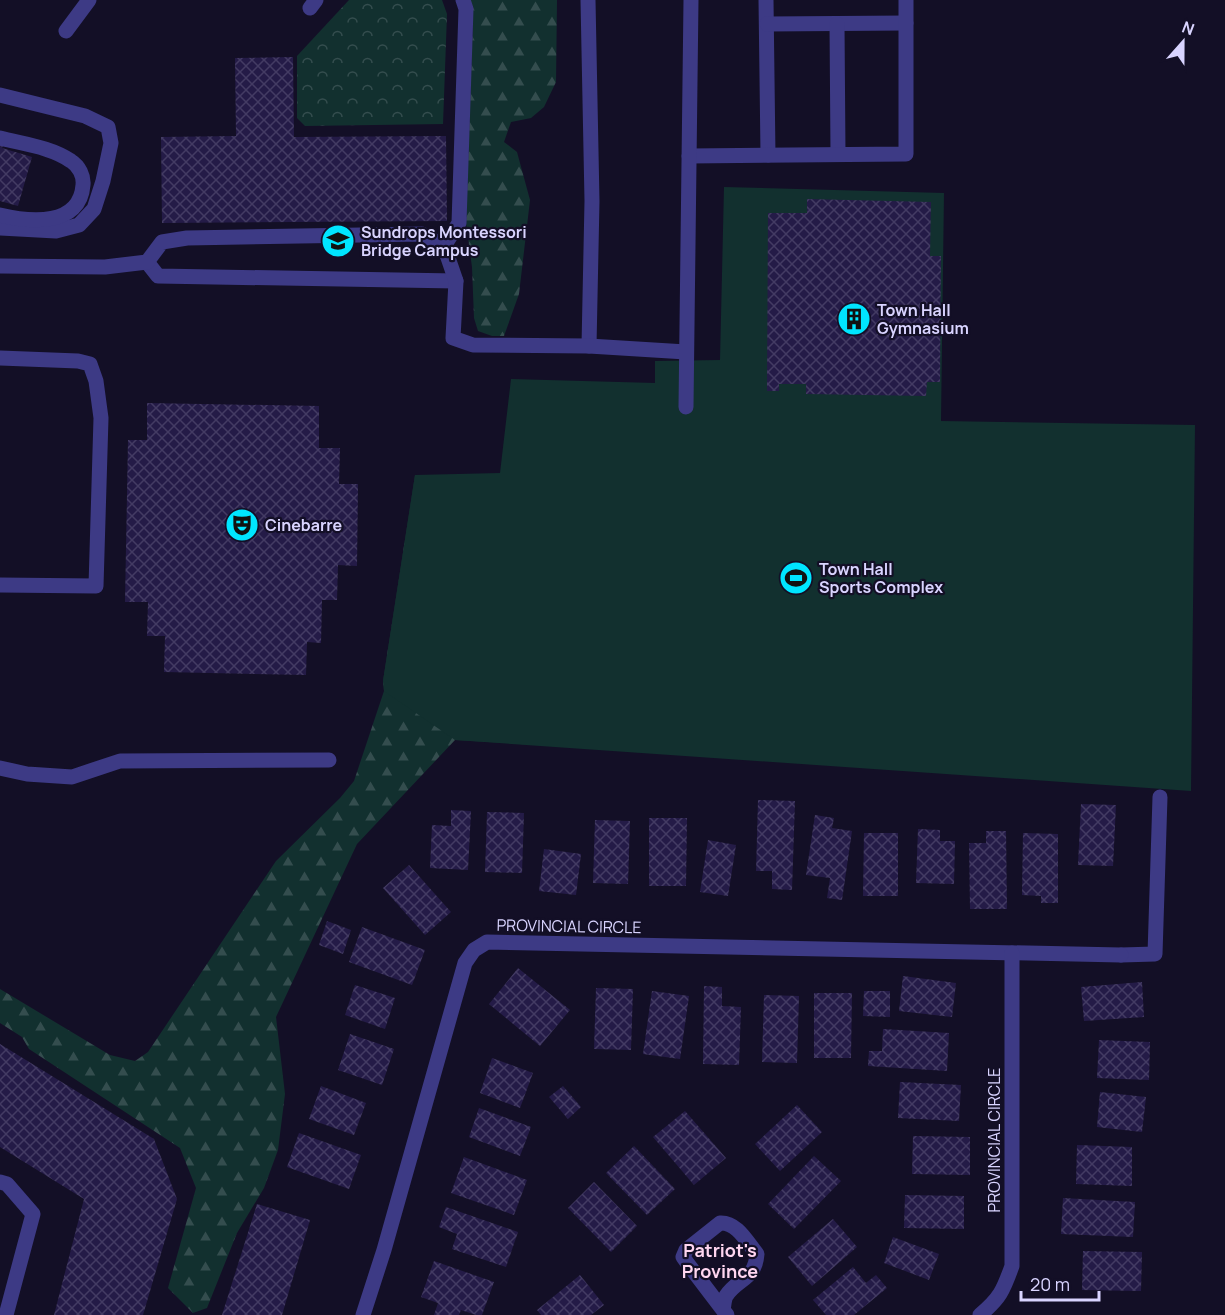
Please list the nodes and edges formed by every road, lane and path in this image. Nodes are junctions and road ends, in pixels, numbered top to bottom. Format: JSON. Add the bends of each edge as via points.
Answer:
{"nodes":[{"id":1,"x":89,"y":0,"type":"edge"},
{"id":2,"x":463,"y":0,"type":"edge"},
{"id":3,"x":588,"y":0,"type":"edge"},
{"id":4,"x":691,"y":0,"type":"edge"},
{"id":5,"x":766,"y":0,"type":"edge"},
{"id":6,"x":906,"y":0,"type":"edge"},
{"id":7,"x":906,"y":23,"type":"junction"},
{"id":8,"x":767,"y":24,"type":"junction"},
{"id":9,"x":837,"y":24,"type":"junction"},
{"id":10,"x":66,"y":31,"type":"dead end"},
{"id":11,"x":0,"y":95,"type":"edge"},
{"id":12,"x":0,"y":138,"type":"edge"},
{"id":13,"x":838,"y":154,"type":"junction"},
{"id":14,"x":768,"y":155,"type":"junction"},
{"id":15,"x":689,"y":156,"type":"junction"},
{"id":16,"x":0,"y":215,"type":"edge"},
{"id":17,"x":0,"y":228,"type":"edge"},
{"id":18,"x":444,"y":246,"type":"junction"},
{"id":19,"x":147,"y":262,"type":"junction"},
{"id":20,"x":0,"y":266,"type":"edge"},
{"id":21,"x":456,"y":281,"type":"junction"},
{"id":22,"x":589,"y":346,"type":"junction"},
{"id":23,"x":686,"y":352,"type":"junction"},
{"id":24,"x":0,"y":358,"type":"edge"},
{"id":25,"x":686,"y":407,"type":"dead end"},
{"id":26,"x":0,"y":585,"type":"edge"},
{"id":27,"x":329,"y":760,"type":"dead end"},
{"id":28,"x":0,"y":768,"type":"edge"},
{"id":29,"x":1160,"y":796,"type":"dead end"},
{"id":30,"x":1012,"y":953,"type":"junction"},
{"id":31,"x":0,"y":1182,"type":"edge"},
{"id":32,"x":725,"y":1313,"type":"edge"},
{"id":33,"x":6,"y":1315,"type":"edge"},
{"id":34,"x":363,"y":1315,"type":"edge"},
{"id":35,"x":980,"y":1315,"type":"edge"}],
"edges":[{"from":1,"to":10,"type":"street"},
{"from":2,"to":18,"type":"street","via":[[466,9],[459,224]]},
{"from":3,"to":22,"type":"street","via":[[592,201]]},
{"from":4,"to":15,"type":"street"},
{"from":5,"to":8,"type":"street"},
{"from":6,"to":7,"type":"street"},
{"from":7,"to":9,"type":"street"},
{"from":7,"to":13,"type":"street","via":[[906,154]]},
{"from":8,"to":9,"type":"street"},
{"from":8,"to":14,"type":"street"},
{"from":9,"to":13,"type":"street"},
{"from":11,"to":17,"type":"street","via":[[85,116],[108,127],[111,143],[94,209],[79,225],[56,231]]},
{"from":12,"to":16,"type":"street","via":[[72,161],[81,171],[84,183],[76,207],[67,214],[50,219]]},
{"from":13,"to":14,"type":"street"},
{"from":14,"to":15,"type":"street"},
{"from":15,"to":23,"type":"street"},
{"from":18,"to":19,"type":"street","via":[[422,234],[187,238],[162,242]]},
{"from":18,"to":21,"type":"street"},
{"from":19,"to":20,"type":"street","via":[[105,267]]},
{"from":19,"to":21,"type":"street","via":[[158,276]]},
{"from":21,"to":22,"type":"street","via":[[453,338],[473,345]]},
{"from":22,"to":23,"type":"street"},
{"from":23,"to":25,"type":"street"},
{"from":24,"to":26,"type":"street","via":[[90,364],[101,417],[96,586]]},
{"from":27,"to":28,"type":"street","via":[[120,760],[72,777]]},
{"from":29,"to":30,"type":"street","name":"PROVINCIAL CIRCLE","via":[[1155,954]]},
{"from":30,"to":34,"type":"street","name":"PROVINCIAL CIRCLE","via":[[487,942],[474,950],[465,963]]},
{"from":30,"to":35,"type":"street","name":"PROVINCIAL CIRCLE","via":[[1012,1266],[998,1300]]},
{"from":31,"to":33,"type":"street","via":[[7,1184],[33,1214]]},
{"from":32,"to":32,"type":"street","via":[[725,1297],[753,1272],[757,1254],[727,1222],[720,1223],[686,1250],[683,1257]]}]}
